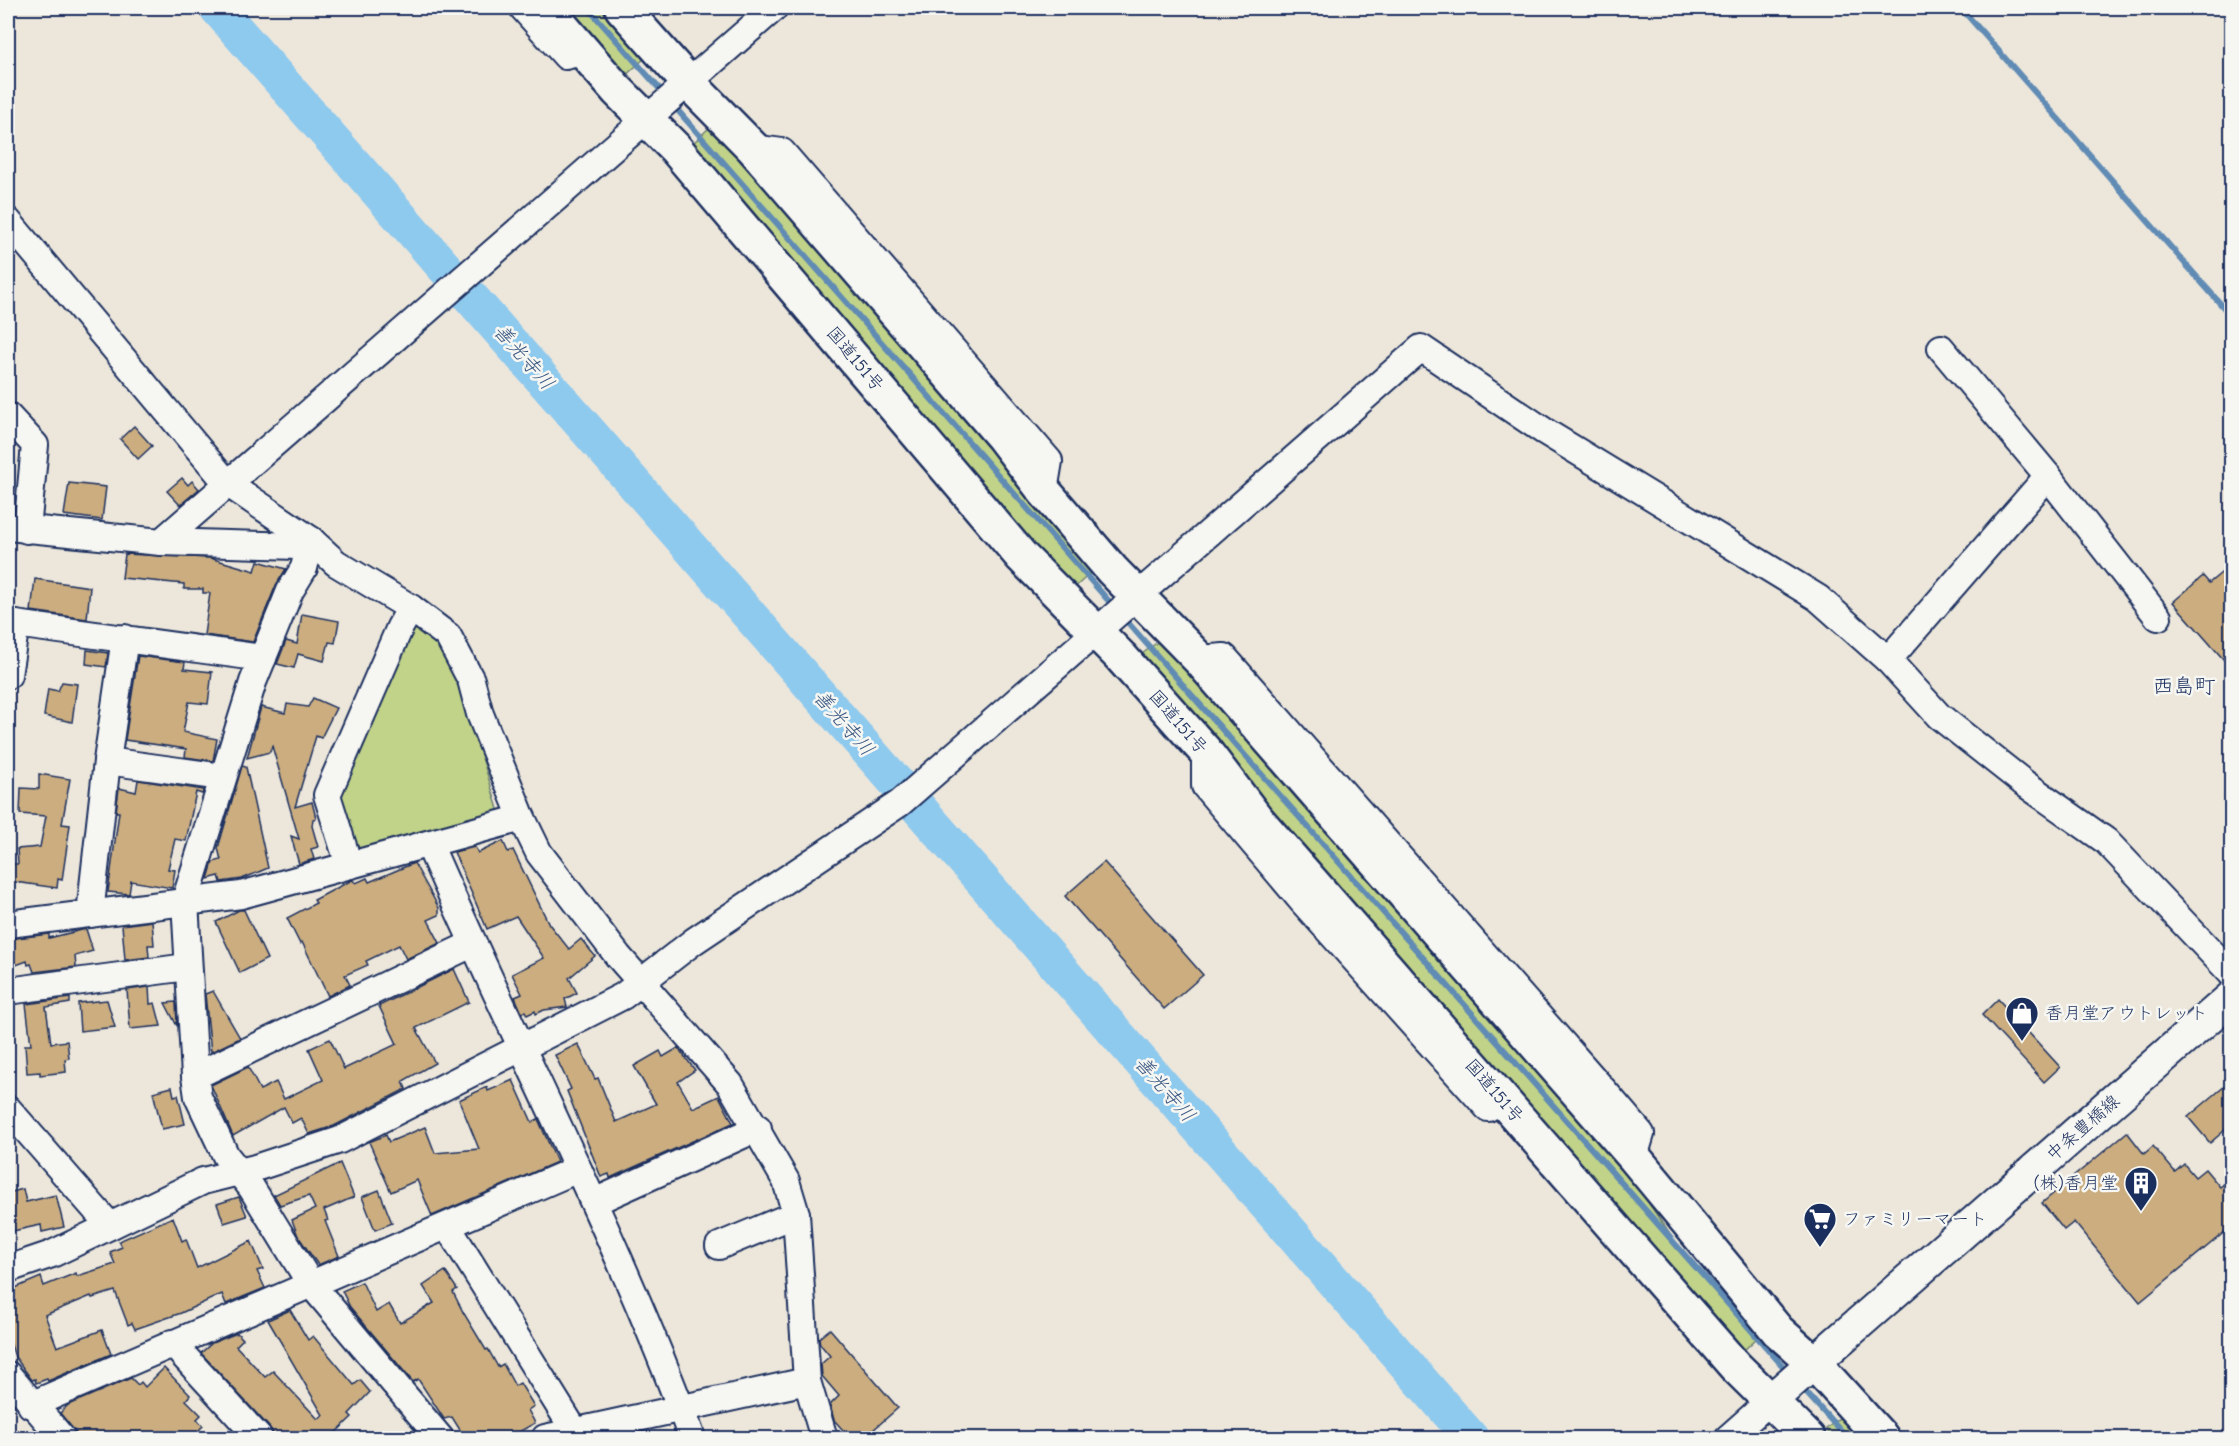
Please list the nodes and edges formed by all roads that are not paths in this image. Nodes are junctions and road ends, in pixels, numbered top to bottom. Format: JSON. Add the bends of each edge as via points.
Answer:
{"nodes":[{"id":1,"x":523,"y":8,"type":"edge"},
{"id":2,"x":546,"y":8,"type":"edge"},
{"id":3,"x":622,"y":8,"type":"edge"},
{"id":4,"x":774,"y":8,"type":"edge"},
{"id":5,"x":585,"y":52,"type":"junction"},
{"id":6,"x":687,"y":81,"type":"junction"},
{"id":7,"x":646,"y":119,"type":"junction"},
{"id":8,"x":9,"y":225,"type":"edge"},
{"id":9,"x":1941,"y":348,"type":"dead end"},
{"id":10,"x":8,"y":416,"type":"edge"},
{"id":11,"x":2048,"y":476,"type":"junction"},
{"id":12,"x":227,"y":483,"type":"junction"},
{"id":13,"x":17,"y":529,"type":"edge"},
{"id":14,"x":310,"y":540,"type":"junction"},
{"id":15,"x":161,"y":542,"type":"junction"},
{"id":16,"x":1139,"y":594,"type":"junction"},
{"id":17,"x":411,"y":608,"type":"junction"},
{"id":18,"x":2158,"y":617,"type":"dead end"},
{"id":19,"x":12,"y":623,"type":"edge"},
{"id":20,"x":1096,"y":631,"type":"junction"},
{"id":21,"x":125,"y":638,"type":"junction"},
{"id":22,"x":263,"y":658,"type":"junction"},
{"id":23,"x":1888,"y":660,"type":"junction"},
{"id":24,"x":8,"y":675,"type":"edge"},
{"id":25,"x":107,"y":761,"type":"junction"},
{"id":26,"x":222,"y":777,"type":"junction"},
{"id":27,"x":522,"y":818,"type":"junction"},
{"id":28,"x":429,"y":844,"type":"junction"},
{"id":29,"x":349,"y":865,"type":"junction"},
{"id":30,"x":184,"y":901,"type":"junction"},
{"id":31,"x":90,"y":914,"type":"junction"},
{"id":32,"x":8,"y":924,"type":"edge"},
{"id":33,"x":472,"y":944,"type":"junction"},
{"id":34,"x":188,"y":967,"type":"junction"},
{"id":35,"x":2232,"y":974,"type":"edge"},
{"id":36,"x":643,"y":981,"type":"junction"},
{"id":37,"x":8,"y":990,"type":"edge"},
{"id":38,"x":2232,"y":997,"type":"edge"},
{"id":39,"x":523,"y":1046,"type":"junction"},
{"id":40,"x":195,"y":1076,"type":"junction"},
{"id":41,"x":8,"y":1109,"type":"edge"},
{"id":42,"x":758,"y":1128,"type":"junction"},
{"id":43,"x":578,"y":1169,"type":"junction"},
{"id":44,"x":238,"y":1171,"type":"junction"},
{"id":45,"x":594,"y":1202,"type":"junction"},
{"id":46,"x":796,"y":1214,"type":"junction"},
{"id":47,"x":110,"y":1226,"type":"junction"},
{"id":48,"x":448,"y":1227,"type":"junction"},
{"id":49,"x":719,"y":1246,"type":"dead end"},
{"id":50,"x":8,"y":1269,"type":"edge"},
{"id":51,"x":310,"y":1283,"type":"junction"},
{"id":52,"x":172,"y":1343,"type":"junction"},
{"id":53,"x":8,"y":1375,"type":"edge"},
{"id":54,"x":807,"y":1381,"type":"junction"},
{"id":55,"x":1794,"y":1381,"type":"junction"},
{"id":56,"x":31,"y":1405,"type":"junction"},
{"id":57,"x":680,"y":1408,"type":"junction"},
{"id":58,"x":577,"y":1435,"type":"edge"},
{"id":59,"x":62,"y":1438,"type":"edge"},
{"id":60,"x":259,"y":1438,"type":"edge"},
{"id":61,"x":440,"y":1438,"type":"edge"},
{"id":62,"x":545,"y":1438,"type":"edge"},
{"id":63,"x":692,"y":1438,"type":"edge"},
{"id":64,"x":824,"y":1438,"type":"edge"},
{"id":65,"x":1728,"y":1438,"type":"edge"},
{"id":66,"x":1808,"y":1438,"type":"edge"},
{"id":67,"x":1882,"y":1438,"type":"edge"}],
"edges":[{"from":1,"to":5,"type":"street","via":[[566,56]]},
{"from":2,"to":5,"type":"highway","name":"国道151号"},
{"from":3,"to":6,"type":"highway","name":"国道151号"},
{"from":4,"to":6,"type":"street"},
{"from":5,"to":7,"type":"highway","name":"国道151号"},
{"from":6,"to":7,"type":"street"},
{"from":6,"to":16,"type":"highway","name":"国道151号","via":[[753,148],[1112,570]]},
{"from":7,"to":12,"type":"street"},
{"from":7,"to":20,"type":"highway","name":"国道151号","via":[[1022,557]]},
{"from":8,"to":12,"type":"street"},
{"from":9,"to":11,"type":"street"},
{"from":10,"to":13,"type":"street","via":[[35,445]]},
{"from":11,"to":18,"type":"street"},
{"from":11,"to":23,"type":"street"},
{"from":12,"to":14,"type":"street"},
{"from":12,"to":15,"type":"street"},
{"from":13,"to":15,"type":"street"},
{"from":14,"to":15,"type":"street","via":[[298,546]]},
{"from":14,"to":17,"type":"street","via":[[336,563]]},
{"from":14,"to":22,"type":"street","via":[[304,568],[290,591]]},
{"from":16,"to":20,"type":"street"},
{"from":16,"to":23,"type":"street","via":[[1421,348],[1544,431],[1818,598]]},
{"from":16,"to":55,"type":"highway","name":"国道151号","via":[[1634,1157],[1778,1331]]},
{"from":17,"to":27,"type":"street","via":[[448,636],[460,655]]},
{"from":17,"to":29,"type":"street","via":[[327,795]]},
{"from":19,"to":21,"type":"street"},
{"from":19,"to":24,"type":"street"},
{"from":20,"to":36,"type":"street","via":[[907,797],[694,941]]},
{"from":20,"to":55,"type":"highway","name":"国道151号","via":[[1735,1366]]},
{"from":21,"to":22,"type":"street"},
{"from":21,"to":25,"type":"street"},
{"from":22,"to":26,"type":"street"},
{"from":23,"to":35,"type":"street","via":[[1939,716],[2106,841]]},
{"from":25,"to":26,"type":"street"},
{"from":25,"to":31,"type":"street"},
{"from":26,"to":30,"type":"street"},
{"from":27,"to":28,"type":"street"},
{"from":27,"to":36,"type":"street","via":[[539,853],[567,892]]},
{"from":28,"to":29,"type":"street"},
{"from":28,"to":33,"type":"street"},
{"from":29,"to":30,"type":"street","via":[[241,895]]},
{"from":30,"to":31,"type":"street"},
{"from":30,"to":34,"type":"street"},
{"from":31,"to":32,"type":"street"},
{"from":33,"to":39,"type":"street"},
{"from":33,"to":40,"type":"street"},
{"from":34,"to":37,"type":"street"},
{"from":34,"to":40,"type":"street"},
{"from":36,"to":39,"type":"street","via":[[623,996]]},
{"from":36,"to":42,"type":"street","via":[[730,1084]]},
{"from":38,"to":55,"type":"main road","name":"中条豊橋線"},
{"from":39,"to":43,"type":"street"},
{"from":39,"to":44,"type":"street","via":[[340,1140]]},
{"from":40,"to":44,"type":"street","via":[[198,1097],[226,1156]]},
{"from":41,"to":47,"type":"street"},
{"from":42,"to":45,"type":"street"},
{"from":42,"to":46,"type":"street","via":[[786,1180]]},
{"from":43,"to":45,"type":"street"},
{"from":43,"to":48,"type":"street"},
{"from":44,"to":47,"type":"street","via":[[203,1181]]},
{"from":44,"to":51,"type":"street"},
{"from":45,"to":57,"type":"street"},
{"from":46,"to":49,"type":"street"},
{"from":46,"to":54,"type":"street"},
{"from":47,"to":50,"type":"street","via":[[52,1254]]},
{"from":48,"to":51,"type":"street"},
{"from":48,"to":58,"type":"street"},
{"from":51,"to":52,"type":"street"},
{"from":51,"to":61,"type":"street"},
{"from":52,"to":56,"type":"street"},
{"from":52,"to":60,"type":"street"},
{"from":53,"to":56,"type":"street"},
{"from":54,"to":57,"type":"street"},
{"from":54,"to":64,"type":"street"},
{"from":55,"to":65,"type":"street"},
{"from":55,"to":66,"type":"highway","name":"国道151号"},
{"from":55,"to":67,"type":"highway","name":"国道151号"},
{"from":56,"to":59,"type":"street"},
{"from":57,"to":58,"type":"street"},
{"from":57,"to":63,"type":"street"},
{"from":58,"to":62,"type":"street"}]}
